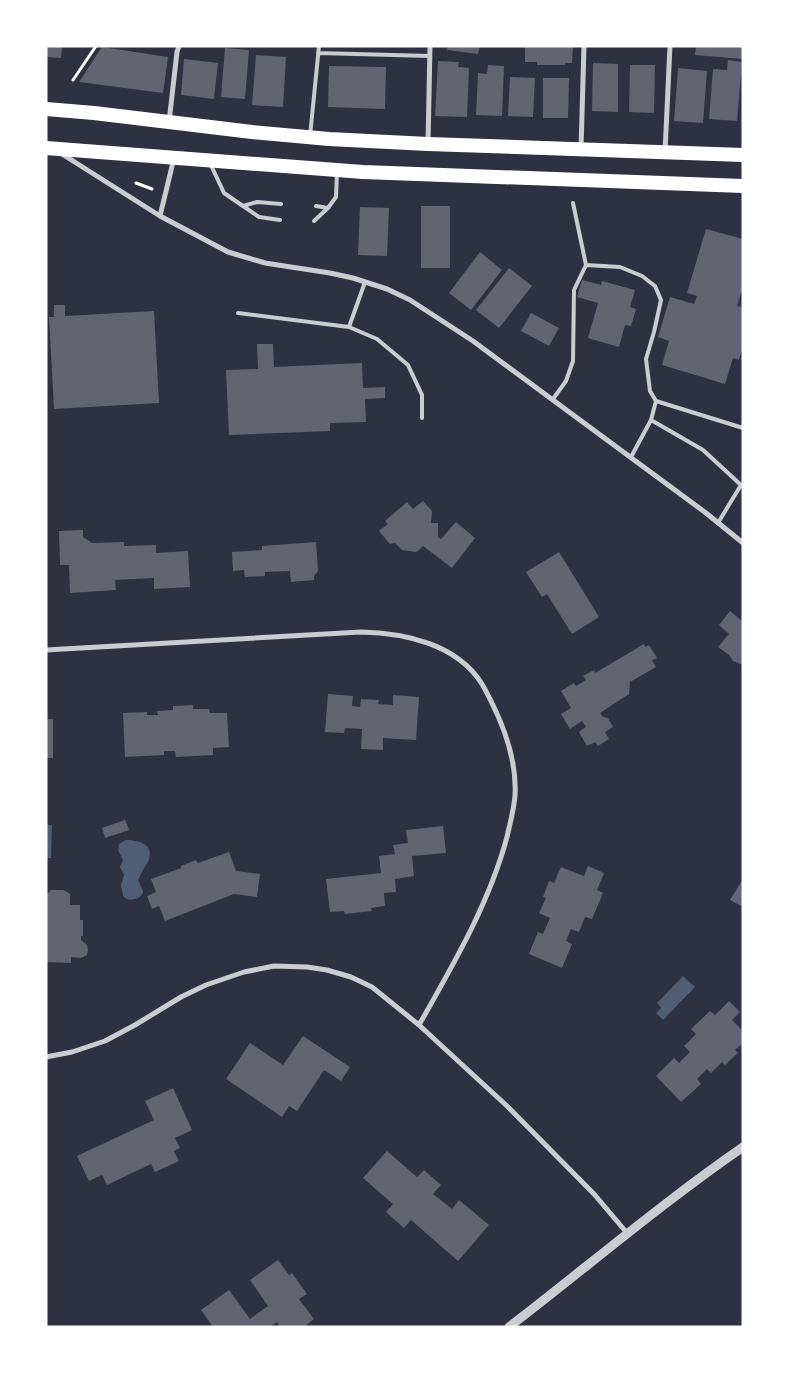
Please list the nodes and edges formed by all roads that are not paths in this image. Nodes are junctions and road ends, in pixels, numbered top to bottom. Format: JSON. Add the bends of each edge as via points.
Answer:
{"nodes":[{"id":1,"x":179,"y":46,"type":"edge"},
{"id":2,"x":319,"y":46,"type":"edge"},
{"id":3,"x":430,"y":46,"type":"edge"},
{"id":4,"x":584,"y":46,"type":"edge"},
{"id":5,"x":670,"y":46,"type":"edge"},
{"id":6,"x":318,"y":53,"type":"junction"},
{"id":7,"x":430,"y":56,"type":"junction"},
{"id":8,"x":46,"y":110,"type":"edge"},
{"id":9,"x":169,"y":122,"type":"junction"},
{"id":10,"x":310,"y":138,"type":"junction"},
{"id":11,"x":428,"y":144,"type":"junction"},
{"id":12,"x":50,"y":148,"type":"edge"},
{"id":13,"x":581,"y":149,"type":"junction"},
{"id":14,"x":665,"y":152,"type":"junction"},
{"id":15,"x":743,"y":154,"type":"edge"},
{"id":16,"x":174,"y":158,"type":"junction"},
{"id":17,"x":209,"y":161,"type":"junction"},
{"id":18,"x":337,"y":170,"type":"junction"},
{"id":19,"x":743,"y":186,"type":"edge"},
{"id":20,"x":281,"y":204,"type":"dead end"},
{"id":21,"x":574,"y":204,"type":"dead end"},
{"id":22,"x":243,"y":206,"type":"junction"},
{"id":23,"x":316,"y":206,"type":"dead end"},
{"id":24,"x":328,"y":208,"type":"junction"},
{"id":25,"x":160,"y":216,"type":"junction"},
{"id":26,"x":280,"y":220,"type":"dead end"},
{"id":27,"x":314,"y":221,"type":"dead end"},
{"id":28,"x":586,"y":265,"type":"junction"},
{"id":29,"x":365,"y":282,"type":"junction"},
{"id":30,"x":238,"y":313,"type":"dead end"},
{"id":31,"x":349,"y":327,"type":"junction"},
{"id":32,"x":553,"y":399,"type":"junction"},
{"id":33,"x":656,"y":401,"type":"junction"},
{"id":34,"x":422,"y":418,"type":"dead end"},
{"id":35,"x":651,"y":420,"type":"junction"},
{"id":36,"x":743,"y":428,"type":"edge"},
{"id":37,"x":631,"y":457,"type":"junction"},
{"id":38,"x":718,"y":523,"type":"junction"},
{"id":39,"x":743,"y":543,"type":"edge"},
{"id":40,"x":46,"y":650,"type":"edge"},
{"id":41,"x":419,"y":1025,"type":"junction"},
{"id":42,"x":46,"y":1057,"type":"edge"},
{"id":43,"x":743,"y":1147,"type":"edge"},
{"id":44,"x":627,"y":1232,"type":"junction"},
{"id":45,"x":509,"y":1327,"type":"edge"}],
"edges":[{"from":1,"to":9,"type":"street"},
{"from":2,"to":6,"type":"lane"},
{"from":3,"to":7,"type":"street"},
{"from":4,"to":13,"type":"street"},
{"from":5,"to":14,"type":"street"},
{"from":6,"to":7,"type":"lane"},
{"from":6,"to":10,"type":"lane"},
{"from":7,"to":11,"type":"street"},
{"from":8,"to":9,"type":"highway"},
{"from":9,"to":10,"type":"highway"},
{"from":10,"to":11,"type":"highway"},
{"from":11,"to":13,"type":"highway"},
{"from":12,"to":16,"type":"highway"},
{"from":12,"to":25,"type":"street"},
{"from":13,"to":14,"type":"highway"},
{"from":14,"to":15,"type":"highway"},
{"from":16,"to":17,"type":"highway"},
{"from":16,"to":25,"type":"street"},
{"from":17,"to":18,"type":"highway"},
{"from":17,"to":22,"type":"lane","via":[[224,193]]},
{"from":18,"to":19,"type":"highway"},
{"from":18,"to":24,"type":"lane","via":[[336,198]]},
{"from":20,"to":22,"type":"lane","via":[[257,202]]},
{"from":21,"to":28,"type":"lane"},
{"from":22,"to":26,"type":"lane","via":[[259,217]]},
{"from":23,"to":24,"type":"lane"},
{"from":24,"to":27,"type":"lane"},
{"from":25,"to":29,"type":"street","via":[[245,258]]},
{"from":28,"to":32,"type":"lane","via":[[574,290],[573,360],[566,381]]},
{"from":28,"to":33,"type":"lane","via":[[620,267],[642,276],[655,286],[661,300],[646,359],[650,391]]},
{"from":29,"to":31,"type":"lane"},
{"from":29,"to":32,"type":"street","via":[[387,289],[425,309]]},
{"from":30,"to":31,"type":"lane"},
{"from":31,"to":34,"type":"lane","via":[[377,339],[408,365],[422,395]]},
{"from":32,"to":37,"type":"street"},
{"from":33,"to":35,"type":"lane"},
{"from":33,"to":36,"type":"lane"},
{"from":35,"to":37,"type":"lane"},
{"from":35,"to":38,"type":"lane","via":[[703,450],[741,485]]},
{"from":37,"to":38,"type":"street"},
{"from":38,"to":39,"type":"street"},
{"from":40,"to":41,"type":"street","via":[[380,632],[430,644],[467,667],[482,683],[500,721],[512,759],[515,795],[497,870],[468,937]]},
{"from":41,"to":42,"type":"street","via":[[372,986],[351,977],[307,967],[274,966],[206,985],[104,1041]]},
{"from":41,"to":44,"type":"street","via":[[508,1106]]},
{"from":43,"to":44,"type":"street"},
{"from":44,"to":45,"type":"street"}]}
